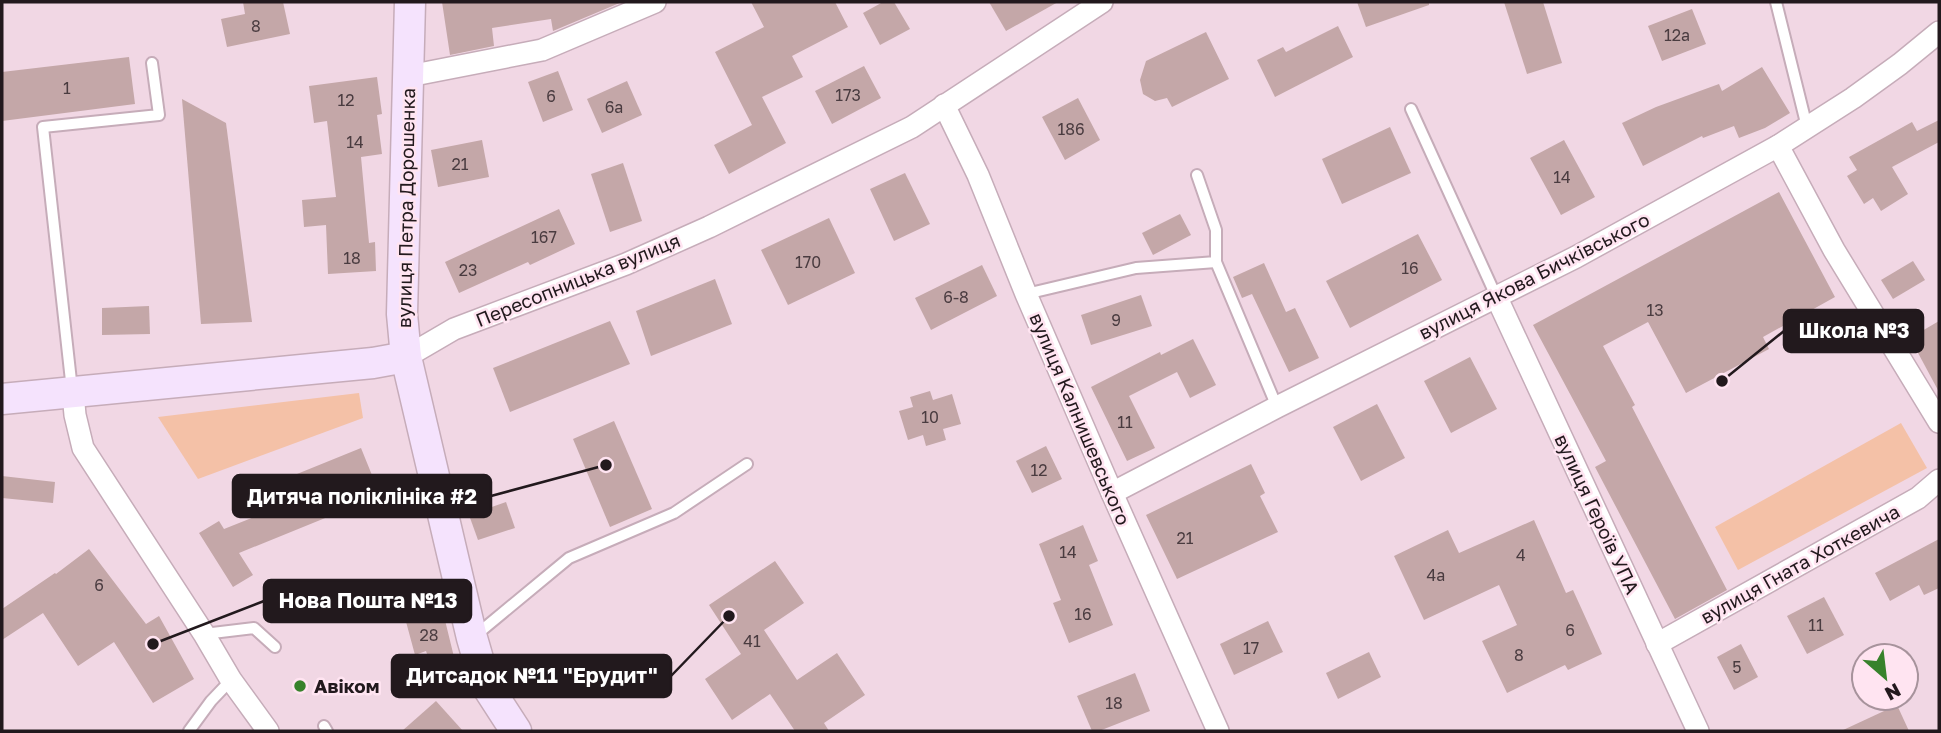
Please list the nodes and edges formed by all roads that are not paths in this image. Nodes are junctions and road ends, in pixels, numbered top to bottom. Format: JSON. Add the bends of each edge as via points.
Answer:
{"nodes":[{"id":1,"x":410,"y":2,"type":"edge"},
{"id":2,"x":655,"y":2,"type":"edge"},
{"id":3,"x":1102,"y":2,"type":"edge"},
{"id":4,"x":1776,"y":2,"type":"edge"},
{"id":5,"x":1939,"y":32,"type":"edge"},
{"id":6,"x":152,"y":63,"type":"dead end"},
{"id":7,"x":409,"y":76,"type":"junction"},
{"id":8,"x":944,"y":105,"type":"junction"},
{"id":9,"x":1411,"y":109,"type":"dead end"},
{"id":10,"x":1807,"y":127,"type":"junction"},
{"id":11,"x":1777,"y":146,"type":"junction"},
{"id":12,"x":1197,"y":175,"type":"dead end"},
{"id":13,"x":1216,"y":262,"type":"junction"},
{"id":14,"x":1026,"y":294,"type":"junction"},
{"id":15,"x":1496,"y":296,"type":"junction"},
{"id":16,"x":406,"y":357,"type":"junction"},
{"id":17,"x":72,"y":393,"type":"junction"},
{"id":18,"x":2,"y":399,"type":"edge"},
{"id":19,"x":1277,"y":407,"type":"junction"},
{"id":20,"x":1939,"y":422,"type":"edge"},
{"id":21,"x":747,"y":464,"type":"dead end"},
{"id":22,"x":1939,"y":480,"type":"edge"},
{"id":23,"x":1112,"y":493,"type":"junction"},
{"id":24,"x":204,"y":634,"type":"junction"},
{"id":25,"x":472,"y":638,"type":"junction"},
{"id":26,"x":1657,"y":644,"type":"junction"},
{"id":27,"x":275,"y":646,"type":"dead end"},
{"id":28,"x":231,"y":680,"type":"junction"},
{"id":29,"x":189,"y":731,"type":"edge"},
{"id":30,"x":268,"y":731,"type":"edge"},
{"id":31,"x":516,"y":731,"type":"edge"},
{"id":32,"x":1217,"y":731,"type":"edge"},
{"id":33,"x":1698,"y":731,"type":"edge"}],
"edges":[{"from":1,"to":7,"type":"street","name":"вулиця Петра Дорошенка"},
{"from":2,"to":7,"type":"street","via":[[541,50]]},
{"from":3,"to":8,"type":"street","name":"Пересопницька вулиця"},
{"from":4,"to":10,"type":"lane"},
{"from":5,"to":10,"type":"street","name":"вулиця Якова Бичківського"},
{"from":6,"to":17,"type":"lane","via":[[159,116],[43,127]]},
{"from":7,"to":16,"type":"street","name":"вулиця Петра Дорошенка","via":[[402,313]]},
{"from":8,"to":14,"type":"street","name":"вулиця Калнишевського"},
{"from":8,"to":16,"type":"street","name":"Пересопницька вулиця","via":[[912,127],[709,227],[626,264],[454,329]]},
{"from":9,"to":15,"type":"lane"},
{"from":10,"to":11,"type":"street","name":"вулиця Якова Бичківського"},
{"from":11,"to":15,"type":"street","name":"вулиця Якова Бичківського"},
{"from":11,"to":20,"type":"street"},
{"from":12,"to":13,"type":"lane","via":[[1216,230]]},
{"from":13,"to":14,"type":"lane","via":[[1136,268]]},
{"from":13,"to":19,"type":"lane"},
{"from":14,"to":23,"type":"street","name":"вулиця Калнишевського"},
{"from":15,"to":19,"type":"street","name":"вулиця Якова Бичківського"},
{"from":15,"to":26,"type":"street","name":"вулиця Героїв УПА"},
{"from":16,"to":17,"type":"street","name":"Пересопницька вулиця"},
{"from":16,"to":25,"type":"street","name":"вулиця Петра Дорошенка"},
{"from":17,"to":18,"type":"street","name":"Пересопницька вулиця"},
{"from":17,"to":24,"type":"street","via":[[83,448]]},
{"from":19,"to":23,"type":"street","name":"вулиця Якова Бичківського"},
{"from":21,"to":25,"type":"lane","via":[[674,513],[569,558]]},
{"from":22,"to":26,"type":"street","name":"вулиця Гната Хоткевича","via":[[1918,498]]},
{"from":23,"to":32,"type":"street","name":"вулиця Калнишевського"},
{"from":24,"to":27,"type":"lane","via":[[254,628]]},
{"from":24,"to":28,"type":"street"},
{"from":25,"to":31,"type":"street","name":"вулиця Петра Дорошенка","via":[[485,683]]},
{"from":26,"to":33,"type":"street","name":"вулиця Героїв УПА"},
{"from":28,"to":29,"type":"lane"},
{"from":28,"to":30,"type":"street"}]}
